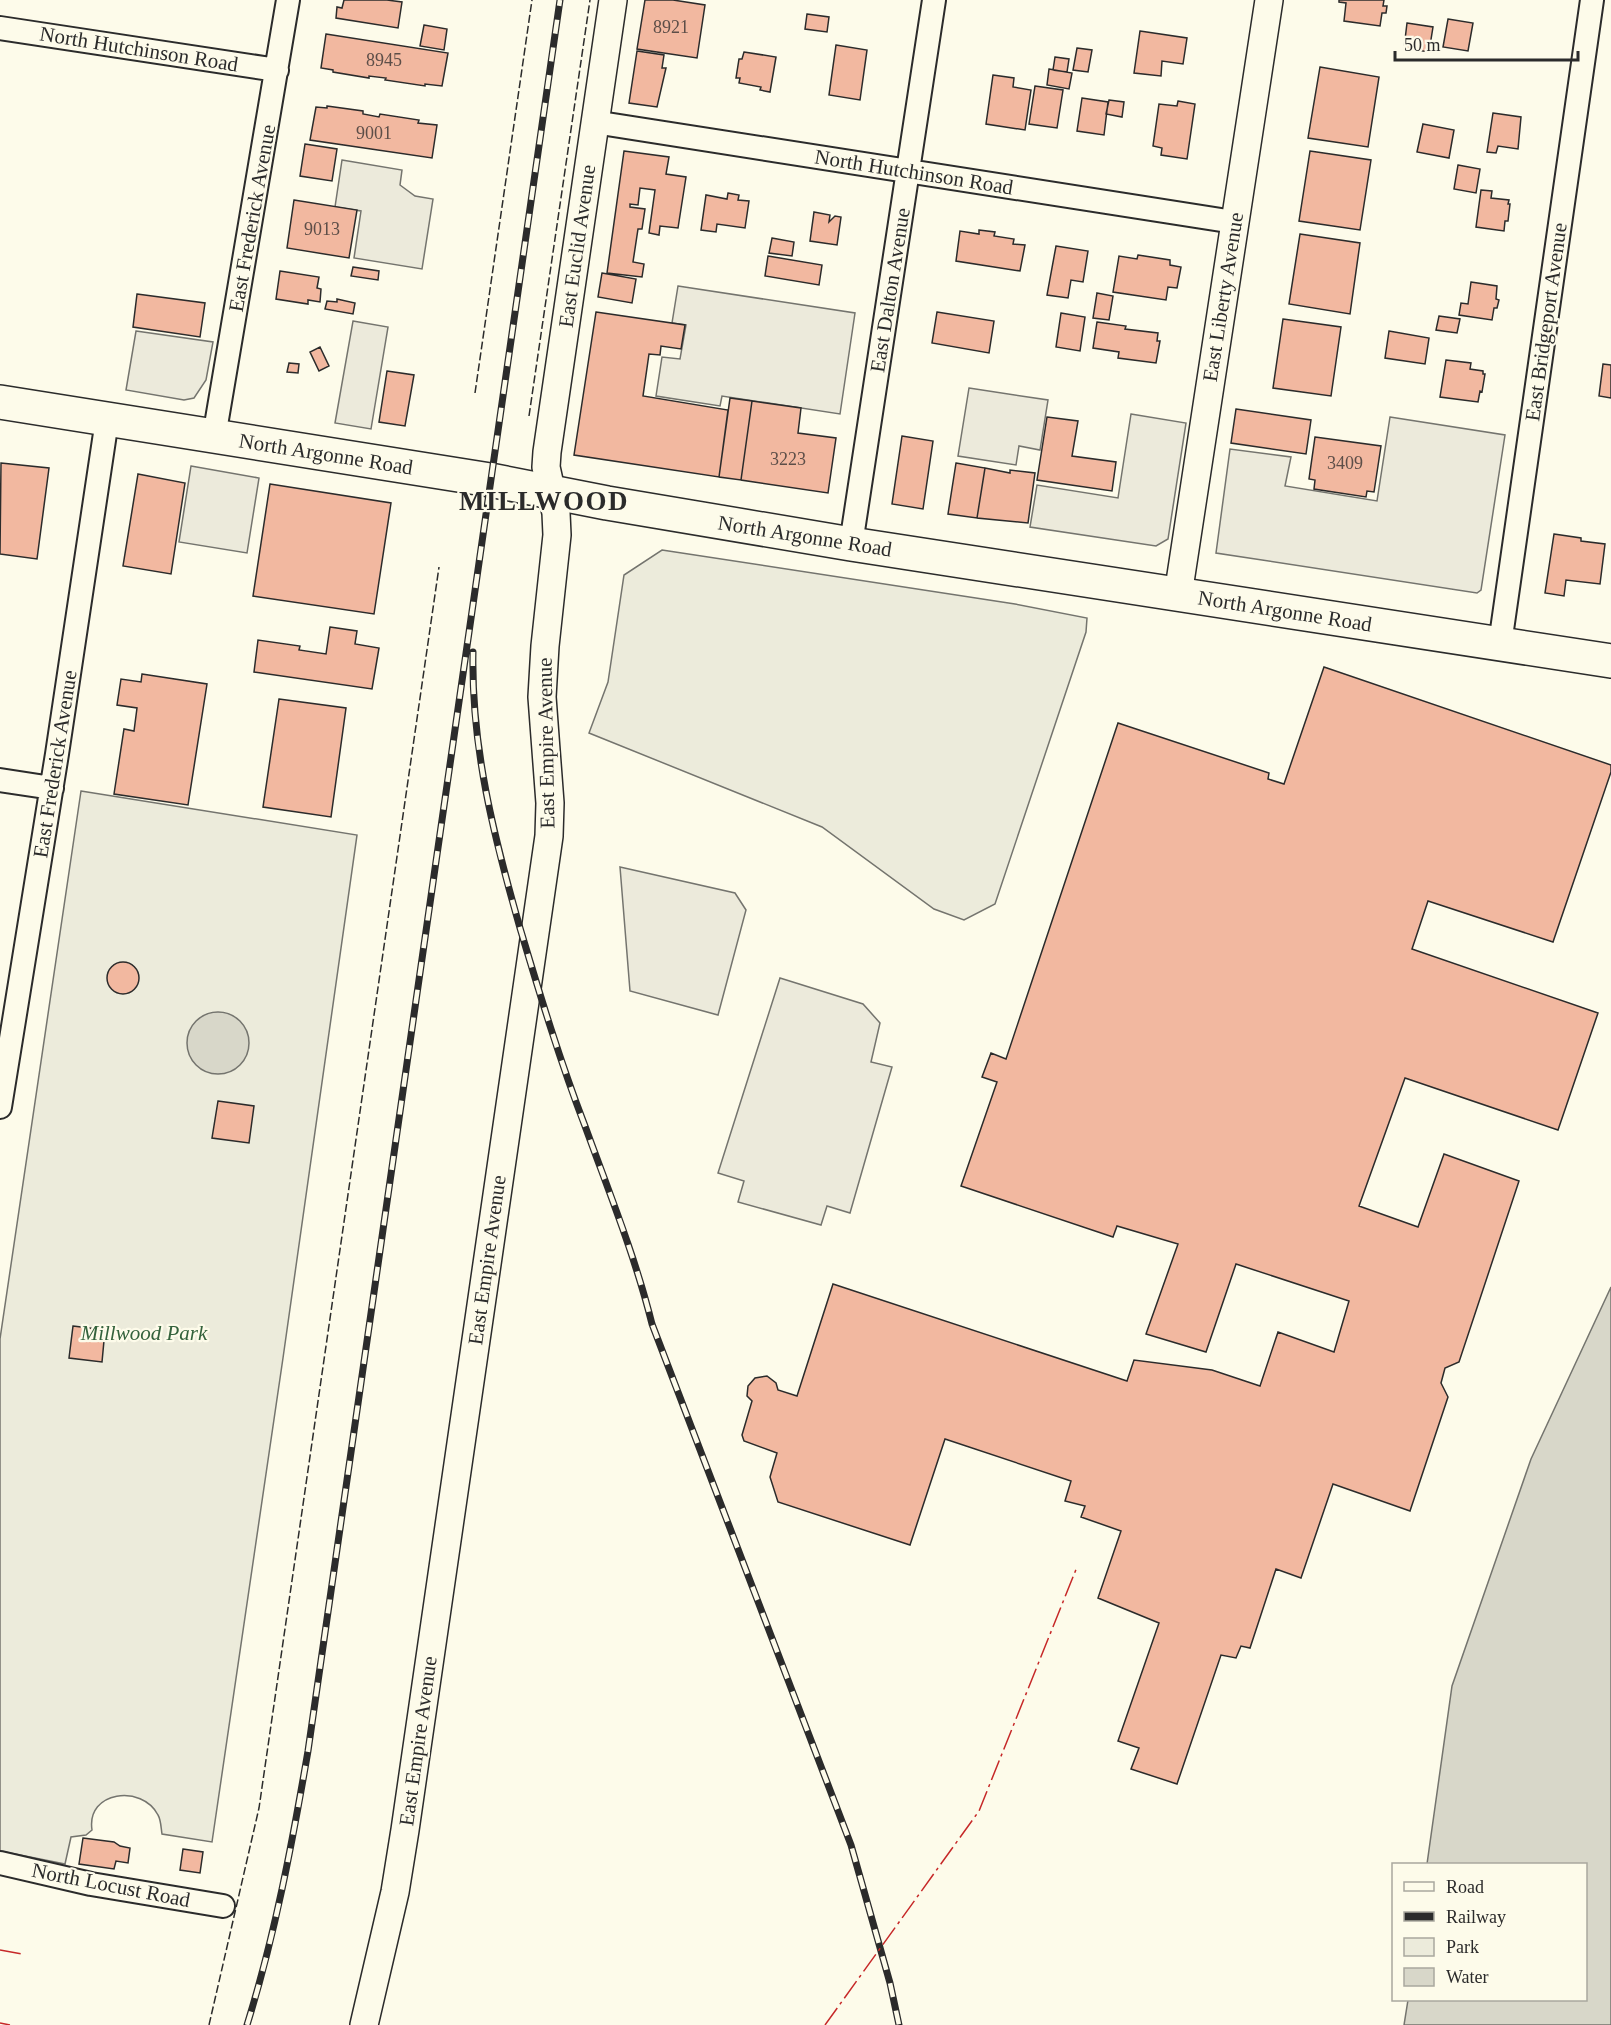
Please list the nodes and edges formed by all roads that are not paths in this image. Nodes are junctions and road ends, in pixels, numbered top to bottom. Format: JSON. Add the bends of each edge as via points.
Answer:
{"nodes":[{"id":1,"x":288,"y":0,"type":"edge"},
{"id":2,"x":613,"y":0,"type":"edge"},
{"id":3,"x":934,"y":0,"type":"edge"},
{"id":4,"x":1269,"y":0,"type":"edge"},
{"id":5,"x":1592,"y":0,"type":"edge"},
{"id":6,"x":0,"y":28,"type":"edge"},
{"id":7,"x":277,"y":70,"type":"junction"},
{"id":8,"x":594,"y":123,"type":"junction"},
{"id":9,"x":908,"y":171,"type":"junction"},
{"id":10,"x":1234,"y":222,"type":"junction"},
{"id":11,"x":0,"y":402,"type":"edge"},
{"id":12,"x":107,"y":420,"type":"junction"},
{"id":13,"x":214,"y":437,"type":"junction"},
{"id":14,"x":551,"y":492,"type":"junction"},
{"id":15,"x":851,"y":544,"type":"junction"},
{"id":16,"x":1178,"y":595,"type":"junction"},
{"id":17,"x":1500,"y":644,"type":"junction"},
{"id":18,"x":1608,"y":655,"type":"edge"},
{"id":19,"x":0,"y":780,"type":"edge"},
{"id":20,"x":52,"y":788,"type":"junction"},
{"id":21,"x":0,"y":1107,"type":"edge"},
{"id":22,"x":0,"y":1863,"type":"edge"},
{"id":23,"x":223,"y":1906,"type":"dead end"},
{"id":24,"x":364,"y":2025,"type":"edge"}],
"edges":[{"from":1,"to":7,"type":"street","name":"East Frederick Avenue"},
{"from":2,"to":8,"type":"street","name":"East Euclid Avenue"},
{"from":3,"to":9,"type":"street","name":"East Dalton Avenue"},
{"from":4,"to":10,"type":"street","name":"East Liberty Avenue"},
{"from":5,"to":17,"type":"street","name":"East Bridgeport Avenue"},
{"from":6,"to":7,"type":"street","name":"North Hutchinson Road"},
{"from":7,"to":13,"type":"street","name":"East Frederick Avenue"},
{"from":8,"to":9,"type":"street","name":"North Hutchinson Road"},
{"from":8,"to":14,"type":"street","name":"East Euclid Avenue","via":[[547,452]]},
{"from":9,"to":10,"type":"street","name":"North Hutchinson Road"},
{"from":9,"to":15,"type":"street","name":"East Dalton Avenue"},
{"from":10,"to":16,"type":"street","name":"East Liberty Avenue"},
{"from":11,"to":12,"type":"main road","name":"North Argonne Road"},
{"from":12,"to":13,"type":"main road","name":"North Argonne Road"},
{"from":12,"to":20,"type":"street","name":"East Frederick Avenue"},
{"from":13,"to":14,"type":"main road","name":"North Argonne Road"},
{"from":14,"to":15,"type":"main road","name":"North Argonne Road"},
{"from":14,"to":24,"type":"street","name":"East Empire Avenue","via":[[557,535],[542,697],[549,836],[409,1808],[395,1892]]},
{"from":15,"to":16,"type":"main road","name":"North Argonne Road"},
{"from":16,"to":17,"type":"main road","name":"North Argonne Road"},
{"from":17,"to":18,"type":"main road","name":"North Argonne Road"},
{"from":19,"to":20,"type":"street"},
{"from":20,"to":21,"type":"street","name":"East Frederick Avenue"},
{"from":22,"to":23,"type":"street","name":"North Locust Road","via":[[91,1884]]}]}
